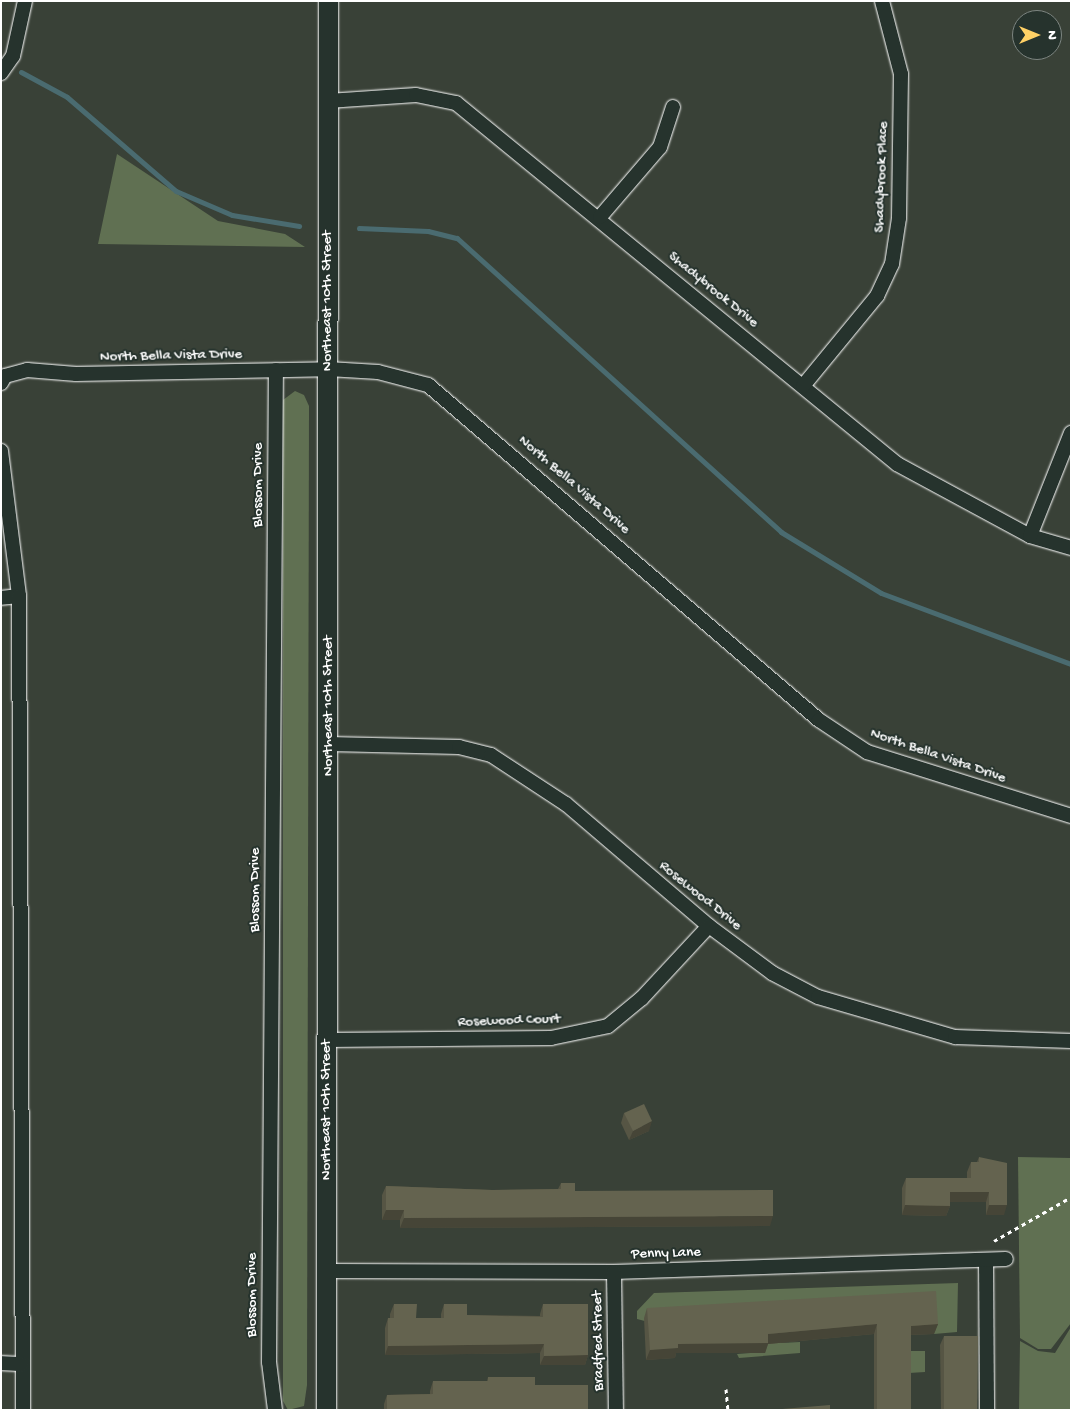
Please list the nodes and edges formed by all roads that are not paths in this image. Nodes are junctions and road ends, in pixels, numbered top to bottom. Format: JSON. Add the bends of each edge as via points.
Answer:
{"nodes":[{"id":1,"x":25,"y":1,"type":"edge"},
{"id":2,"x":328,"y":1,"type":"edge"},
{"id":3,"x":882,"y":1,"type":"edge"},
{"id":4,"x":1,"y":73,"type":"edge"},
{"id":5,"x":328,"y":101,"type":"junction"},
{"id":6,"x":673,"y":107,"type":"dead end"},
{"id":7,"x":600,"y":217,"type":"junction"},
{"id":8,"x":276,"y":370,"type":"junction"},
{"id":9,"x":328,"y":370,"type":"junction"},
{"id":10,"x":1,"y":383,"type":"edge"},
{"id":11,"x":803,"y":386,"type":"junction"},
{"id":12,"x":1071,"y":433,"type":"edge"},
{"id":13,"x":1,"y":451,"type":"edge"},
{"id":14,"x":1030,"y":536,"type":"junction"},
{"id":15,"x":1071,"y":548,"type":"edge"},
{"id":16,"x":19,"y":596,"type":"junction"},
{"id":17,"x":1,"y":598,"type":"edge"},
{"id":18,"x":329,"y":744,"type":"junction"},
{"id":19,"x":1071,"y":816,"type":"edge"},
{"id":20,"x":709,"y":926,"type":"junction"},
{"id":21,"x":327,"y":1040,"type":"junction"},
{"id":22,"x":1071,"y":1041,"type":"edge"},
{"id":23,"x":1006,"y":1259,"type":"dead end"},
{"id":24,"x":986,"y":1260,"type":"junction"},
{"id":25,"x":326,"y":1271,"type":"junction"},
{"id":26,"x":614,"y":1272,"type":"junction"},
{"id":27,"x":1,"y":1363,"type":"edge"},
{"id":28,"x":22,"y":1364,"type":"junction"},
{"id":29,"x":23,"y":1410,"type":"edge"},
{"id":30,"x":275,"y":1410,"type":"edge"},
{"id":31,"x":326,"y":1410,"type":"edge"},
{"id":32,"x":616,"y":1410,"type":"edge"},
{"id":33,"x":987,"y":1410,"type":"edge"}],
"edges":[{"from":1,"to":4,"type":"street","via":[[12,56]]},
{"from":2,"to":5,"type":"main road","name":"Northeast 10th Street"},
{"from":3,"to":11,"type":"street","name":"Shadybrook Place","via":[[901,74],[900,218],[892,264],[877,296]]},
{"from":5,"to":7,"type":"street","name":"Shadybrook Drive","via":[[416,95],[456,103]]},
{"from":5,"to":9,"type":"main road","name":"Northeast 10th Street"},
{"from":6,"to":7,"type":"street","via":[[660,147]]},
{"from":7,"to":11,"type":"street","name":"Shadybrook Drive"},
{"from":8,"to":9,"type":"street","name":"North Bella Vista Drive"},
{"from":8,"to":10,"type":"street","name":"North Bella Vista Drive","via":[[76,374],[27,370],[5,376]]},
{"from":8,"to":30,"type":"street","name":"Blossom Drive","via":[[269,1352]]},
{"from":9,"to":18,"type":"main road","name":"Northeast 10th Street"},
{"from":9,"to":19,"type":"street","name":"North Bella Vista Drive","via":[[405,377],[453,402],[819,720],[867,752]]},
{"from":11,"to":14,"type":"street","name":"Shadybrook Drive","via":[[897,464]]},
{"from":12,"to":14,"type":"street"},
{"from":13,"to":16,"type":"street"},
{"from":14,"to":15,"type":"street","name":"Shadybrook Drive"},
{"from":16,"to":17,"type":"street"},
{"from":16,"to":28,"type":"street"},
{"from":18,"to":20,"type":"street","name":"Rosewood Drive","via":[[459,747],[490,755],[566,804]]},
{"from":18,"to":21,"type":"main road","name":"Northeast 10th Street"},
{"from":20,"to":21,"type":"street","name":"Rosewood Court","via":[[642,998],[608,1026],[551,1038]]},
{"from":20,"to":22,"type":"street","name":"Rosewood Drive","via":[[772,973],[818,997],[955,1037]]},
{"from":21,"to":25,"type":"main road","name":"Northeast 10th Street"},
{"from":23,"to":24,"type":"street","name":"Penny Lane"},
{"from":24,"to":26,"type":"street","name":"Penny Lane"},
{"from":24,"to":33,"type":"street"},
{"from":25,"to":26,"type":"street","name":"Penny Lane"},
{"from":25,"to":31,"type":"main road","name":"Northeast 10th Street"},
{"from":26,"to":32,"type":"street","name":"Bradfred Street"},
{"from":27,"to":28,"type":"street"},
{"from":28,"to":29,"type":"street"}]}
